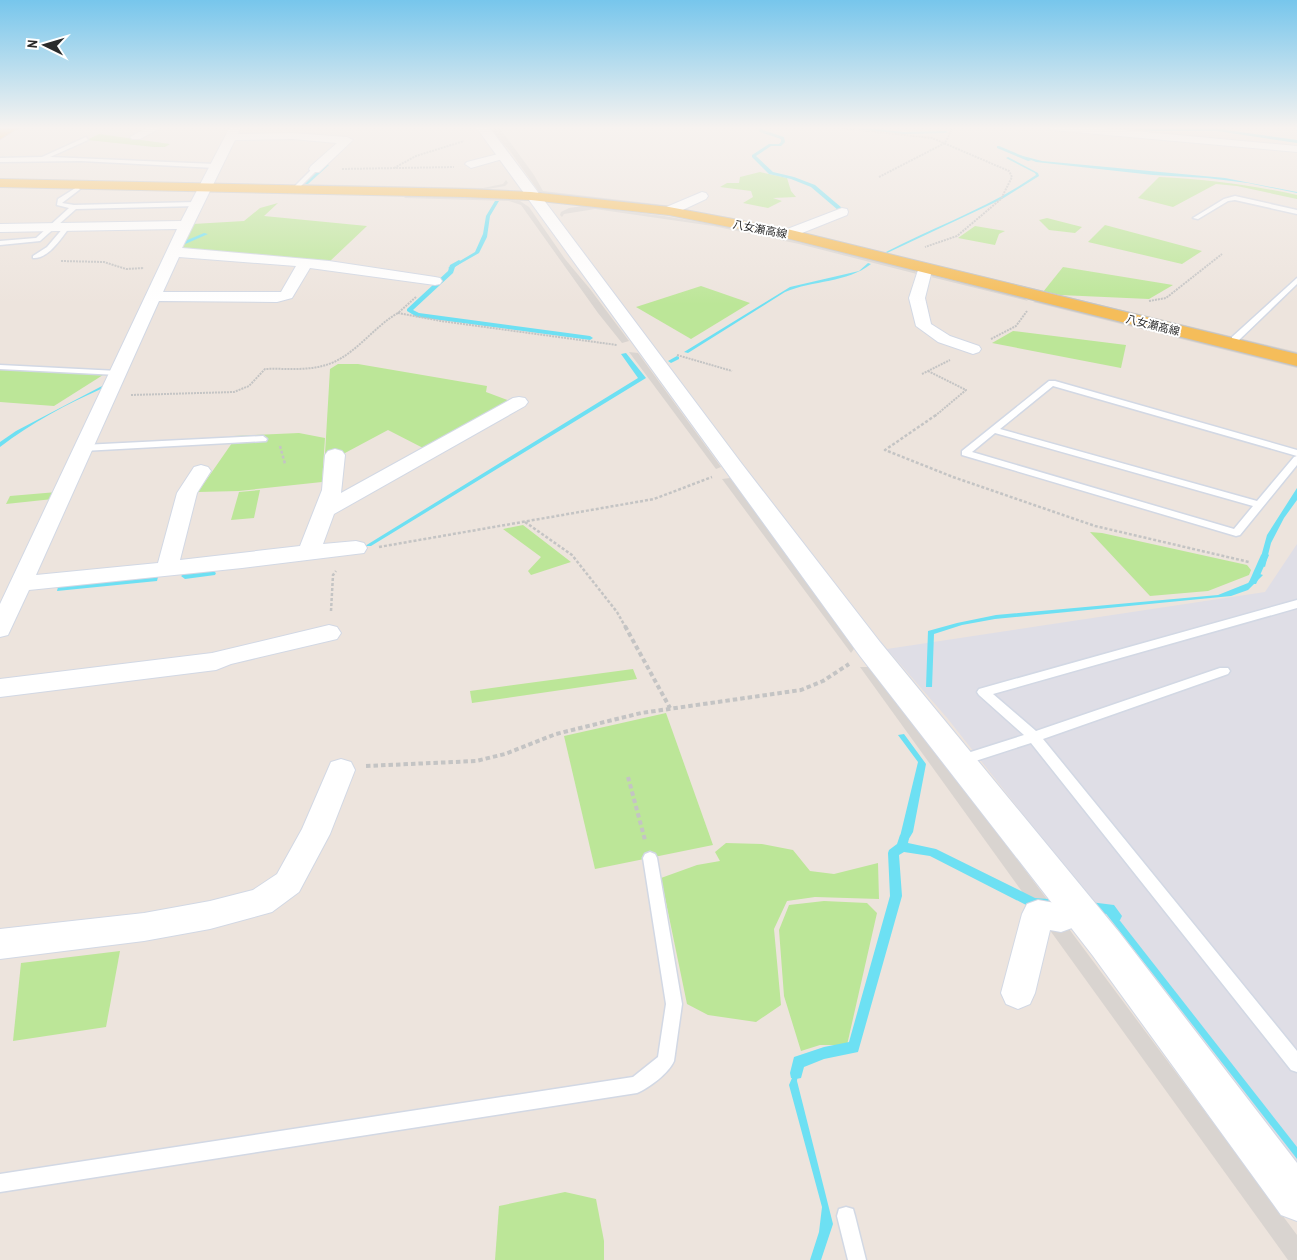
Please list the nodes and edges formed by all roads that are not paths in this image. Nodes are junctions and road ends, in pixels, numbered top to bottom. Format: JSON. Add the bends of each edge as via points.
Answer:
{"nodes":[{"id":1,"x":144,"y":186,"type":"edge"},
{"id":2,"x":298,"y":186,"type":"edge"},
{"id":3,"x":524,"y":186,"type":"edge"},
{"id":4,"x":205,"y":187,"type":"junction"},
{"id":5,"x":77,"y":189,"type":"dead end"},
{"id":6,"x":295,"y":189,"type":"junction"},
{"id":7,"x":531,"y":196,"type":"junction"},
{"id":8,"x":702,"y":196,"type":"dead end"},
{"id":9,"x":197,"y":204,"type":"junction"},
{"id":10,"x":74,"y":207,"type":"junction"},
{"id":11,"x":669,"y":212,"type":"junction"},
{"id":12,"x":842,"y":212,"type":"dead end"},
{"id":13,"x":1297,"y":212,"type":"edge"},
{"id":14,"x":1196,"y":218,"type":"dead end"},
{"id":15,"x":186,"y":225,"type":"junction"},
{"id":16,"x":0,"y":228,"type":"edge"},
{"id":17,"x":50,"y":228,"type":"junction"},
{"id":18,"x":66,"y":228,"type":"junction"},
{"id":19,"x":787,"y":234,"type":"junction"},
{"id":20,"x":0,"y":243,"type":"edge"},
{"id":21,"x":35,"y":256,"type":"dead end"},
{"id":22,"x":171,"y":260,"type":"junction"},
{"id":23,"x":306,"y":263,"type":"junction"},
{"id":24,"x":925,"y":270,"type":"junction"},
{"id":25,"x":435,"y":280,"type":"road end"},
{"id":26,"x":1297,"y":280,"type":"edge"},
{"id":27,"x":154,"y":296,"type":"junction"},
{"id":28,"x":1236,"y":340,"type":"dead end"},
{"id":29,"x":973,"y":349,"type":"dead end"},
{"id":30,"x":1297,"y":360,"type":"edge"},
{"id":31,"x":0,"y":367,"type":"edge"},
{"id":32,"x":118,"y":373,"type":"junction"},
{"id":33,"x":519,"y":402,"type":"dead end"},
{"id":34,"x":995,"y":430,"type":"junction"},
{"id":35,"x":263,"y":440,"type":"dead end"},
{"id":36,"x":83,"y":448,"type":"junction"},
{"id":37,"x":1297,"y":453,"type":"edge"},
{"id":38,"x":335,"y":455,"type":"dead end"},
{"id":39,"x":1297,"y":459,"type":"edge"},
{"id":40,"x":201,"y":471,"type":"dead end"},
{"id":41,"x":1259,"y":505,"type":"junction"},
{"id":42,"x":324,"y":511,"type":"junction"},
{"id":43,"x":364,"y":549,"type":"road end"},
{"id":44,"x":309,"y":552,"type":"junction"},
{"id":45,"x":167,"y":569,"type":"junction"},
{"id":46,"x":20,"y":584,"type":"junction"},
{"id":47,"x":1297,"y":604,"type":"edge"},
{"id":48,"x":0,"y":629,"type":"edge"},
{"id":49,"x":329,"y":633,"type":"road end"},
{"id":50,"x":1224,"y":671,"type":"dead end"},
{"id":51,"x":0,"y":688,"type":"edge"},
{"id":52,"x":1034,"y":738,"type":"junction"},
{"id":53,"x":960,"y":761,"type":"junction"},
{"id":54,"x":341,"y":770,"type":"road end"},
{"id":55,"x":650,"y":858,"type":"road end"},
{"id":56,"x":1061,"y":918,"type":"dead end"},
{"id":57,"x":0,"y":944,"type":"edge"},
{"id":58,"x":1018,"y":993,"type":"dead end"},
{"id":59,"x":1297,"y":1064,"type":"edge"},
{"id":60,"x":0,"y":1184,"type":"edge"},
{"id":61,"x":1297,"y":1199,"type":"edge"},
{"id":62,"x":846,"y":1216,"type":"dead end"},
{"id":63,"x":857,"y":1260,"type":"edge"}],
"edges":[{"from":1,"to":4,"type":"main road","name":"八女瀬高線"},
{"from":2,"to":6,"type":"lane"},
{"from":3,"to":7,"type":"street"},
{"from":4,"to":6,"type":"main road","name":"八女瀬高線"},
{"from":4,"to":9,"type":"street"},
{"from":5,"to":10,"type":"lane","via":[[60,200],[60,204]]},
{"from":6,"to":7,"type":"main road","name":"八女瀬高線"},
{"from":7,"to":11,"type":"main road","name":"八女瀬高線"},
{"from":7,"to":53,"type":"street","via":[[870,649]]},
{"from":8,"to":11,"type":"street"},
{"from":9,"to":10,"type":"lane"},
{"from":9,"to":15,"type":"street"},
{"from":10,"to":17,"type":"lane"},
{"from":11,"to":19,"type":"main road","name":"八女瀬高線"},
{"from":12,"to":19,"type":"street"},
{"from":13,"to":14,"type":"lane","via":[[1235,198]]},
{"from":15,"to":18,"type":"street"},
{"from":15,"to":22,"type":"street"},
{"from":16,"to":17,"type":"street"},
{"from":17,"to":18,"type":"street"},
{"from":17,"to":20,"type":"lane","via":[[38,240]]},
{"from":18,"to":21,"type":"lane","via":[[48,248]]},
{"from":19,"to":24,"type":"main road","name":"八女瀬高線"},
{"from":22,"to":23,"type":"street"},
{"from":22,"to":27,"type":"street"},
{"from":23,"to":25,"type":"street"},
{"from":23,"to":27,"type":"street","via":[[287,295]]},
{"from":24,"to":29,"type":"street","via":[[917,298],[924,326],[944,339]]},
{"from":24,"to":30,"type":"main road","name":"八女瀬高線"},
{"from":26,"to":28,"type":"lane"},
{"from":27,"to":32,"type":"street"},
{"from":31,"to":32,"type":"lane"},
{"from":32,"to":36,"type":"street"},
{"from":33,"to":42,"type":"street"},
{"from":34,"to":37,"type":"lane","via":[[1052,383]]},
{"from":34,"to":41,"type":"lane"},
{"from":34,"to":41,"type":"lane","via":[[965,453],[1236,532]]},
{"from":35,"to":36,"type":"lane"},
{"from":36,"to":46,"type":"street"},
{"from":38,"to":42,"type":"street","via":[[332,490]]},
{"from":39,"to":41,"type":"lane"},
{"from":40,"to":45,"type":"street","via":[[187,492]]},
{"from":42,"to":44,"type":"street"},
{"from":43,"to":44,"type":"street"},
{"from":44,"to":45,"type":"street"},
{"from":45,"to":46,"type":"street"},
{"from":46,"to":48,"type":"street"},
{"from":47,"to":52,"type":"lane","via":[[983,692]]},
{"from":49,"to":51,"type":"street","via":[[216,661]]},
{"from":50,"to":52,"type":"lane"},
{"from":52,"to":53,"type":"lane"},
{"from":52,"to":59,"type":"lane"},
{"from":53,"to":61,"type":"street","via":[[1106,944]]},
{"from":54,"to":57,"type":"street","via":[[315,834],[288,883],[261,902],[144,927]]},
{"from":55,"to":60,"type":"lane","via":[[674,1004],[666,1061],[637,1085]]},
{"from":56,"to":58,"type":"street","via":[[1038,914]]},
{"from":62,"to":63,"type":"lane"}]}
